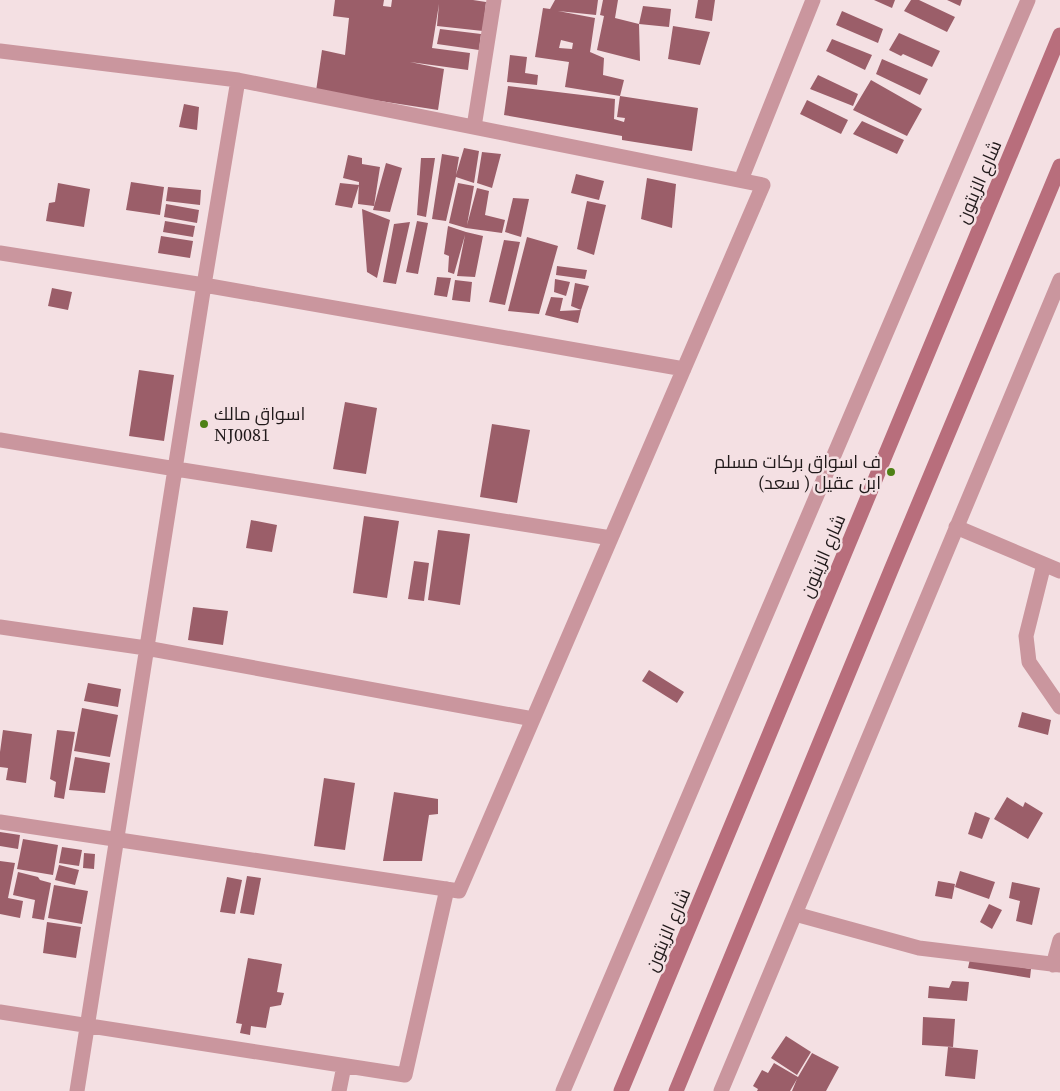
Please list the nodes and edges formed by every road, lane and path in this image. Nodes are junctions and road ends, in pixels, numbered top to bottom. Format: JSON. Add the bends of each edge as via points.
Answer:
{"nodes":[{"id":1,"x":494,"y":0,"type":"edge"},
{"id":2,"x":813,"y":0,"type":"edge"},
{"id":3,"x":1028,"y":0,"type":"edge"},
{"id":4,"x":1060,"y":35,"type":"edge"},
{"id":5,"x":0,"y":51,"type":"edge"},
{"id":6,"x":238,"y":80,"type":"junction"},
{"id":7,"x":474,"y":127,"type":"junction"},
{"id":8,"x":1060,"y":166,"type":"edge"},
{"id":9,"x":740,"y":180,"type":"junction"},
{"id":10,"x":0,"y":253,"type":"edge"},
{"id":11,"x":1060,"y":280,"type":"edge"},
{"id":12,"x":204,"y":284,"type":"junction"},
{"id":13,"x":684,"y":369,"type":"junction"},
{"id":14,"x":0,"y":440,"type":"edge"},
{"id":15,"x":176,"y":469,"type":"junction"},
{"id":16,"x":956,"y":527,"type":"junction"},
{"id":17,"x":611,"y":538,"type":"junction"},
{"id":18,"x":1044,"y":564,"type":"junction"},
{"id":19,"x":1060,"y":571,"type":"edge"},
{"id":20,"x":0,"y":627,"type":"edge"},
{"id":21,"x":146,"y":648,"type":"junction"},
{"id":22,"x":1060,"y":707,"type":"edge"},
{"id":23,"x":533,"y":719,"type":"junction"},
{"id":24,"x":0,"y":822,"type":"edge"},
{"id":25,"x":117,"y":840,"type":"junction"},
{"id":26,"x":447,"y":889,"type":"junction"},
{"id":27,"x":795,"y":914,"type":"junction"},
{"id":28,"x":1060,"y":940,"type":"edge"},
{"id":29,"x":1057,"y":965,"type":"edge"},
{"id":30,"x":0,"y":1012,"type":"edge"},
{"id":31,"x":87,"y":1026,"type":"junction"},
{"id":32,"x":344,"y":1066,"type":"junction"},
{"id":33,"x":77,"y":1091,"type":"edge"},
{"id":34,"x":339,"y":1091,"type":"edge"},
{"id":35,"x":563,"y":1091,"type":"edge"},
{"id":36,"x":621,"y":1091,"type":"edge"},
{"id":37,"x":676,"y":1091,"type":"edge"},
{"id":38,"x":721,"y":1091,"type":"edge"}],
"edges":[{"from":1,"to":7,"type":"street"},
{"from":2,"to":9,"type":"street"},
{"from":3,"to":35,"type":"street"},
{"from":4,"to":36,"type":"main road","name":"شارع الزيتون"},
{"from":5,"to":6,"type":"street"},
{"from":6,"to":7,"type":"street"},
{"from":6,"to":12,"type":"street"},
{"from":7,"to":9,"type":"street"},
{"from":8,"to":37,"type":"main road"},
{"from":9,"to":13,"type":"street","via":[[763,184]]},
{"from":10,"to":12,"type":"street"},
{"from":11,"to":16,"type":"street"},
{"from":12,"to":13,"type":"street"},
{"from":12,"to":15,"type":"street"},
{"from":13,"to":17,"type":"street"},
{"from":14,"to":15,"type":"street"},
{"from":15,"to":17,"type":"street"},
{"from":15,"to":21,"type":"street"},
{"from":16,"to":18,"type":"street"},
{"from":16,"to":27,"type":"street"},
{"from":17,"to":23,"type":"street"},
{"from":18,"to":19,"type":"street"},
{"from":18,"to":22,"type":"street","via":[[1026,636],[1029,662]]},
{"from":20,"to":21,"type":"street"},
{"from":21,"to":23,"type":"street"},
{"from":21,"to":25,"type":"street"},
{"from":23,"to":26,"type":"street","via":[[459,891]]},
{"from":24,"to":25,"type":"street"},
{"from":25,"to":26,"type":"street"},
{"from":25,"to":31,"type":"street"},
{"from":26,"to":32,"type":"street","via":[[405,1075]]},
{"from":27,"to":29,"type":"street","via":[[919,948]]},
{"from":27,"to":38,"type":"street"},
{"from":28,"to":29,"type":"street"},
{"from":30,"to":31,"type":"street"},
{"from":31,"to":32,"type":"street"},
{"from":31,"to":33,"type":"street"},
{"from":32,"to":34,"type":"street"}]}
